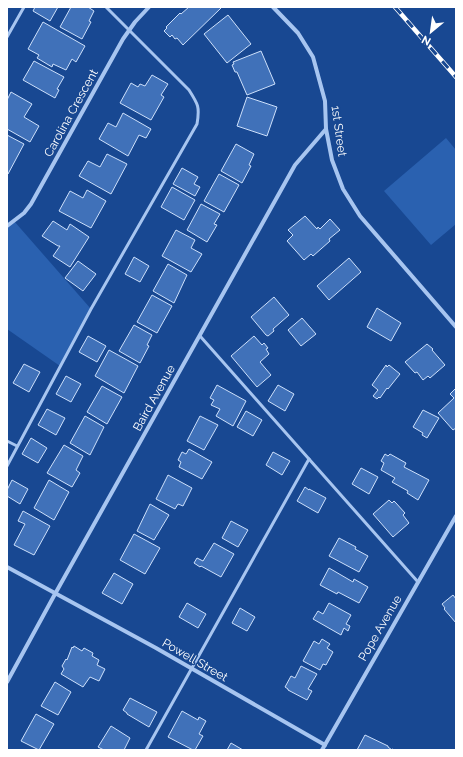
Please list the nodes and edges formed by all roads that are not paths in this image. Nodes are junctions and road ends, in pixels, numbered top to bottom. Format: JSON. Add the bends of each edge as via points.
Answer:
{"nodes":[{"id":1,"x":24,"y":7,"type":"edge"},
{"id":2,"x":106,"y":7,"type":"edge"},
{"id":3,"x":149,"y":7,"type":"edge"},
{"id":4,"x":273,"y":7,"type":"edge"},
{"id":5,"x":129,"y":30,"type":"junction"},
{"id":6,"x":7,"y":37,"type":"edge"},
{"id":7,"x":326,"y":129,"type":"junction"},
{"id":8,"x":7,"y":226,"type":"edge"},
{"id":9,"x":456,"y":327,"type":"edge"},
{"id":10,"x":200,"y":336,"type":"junction"},
{"id":11,"x":7,"y":441,"type":"edge"},
{"id":12,"x":17,"y":446,"type":"junction"},
{"id":13,"x":309,"y":459,"type":"junction"},
{"id":14,"x":7,"y":466,"type":"edge"},
{"id":15,"x":456,"y":516,"type":"edge"},
{"id":16,"x":7,"y":567,"type":"edge"},
{"id":17,"x":418,"y":582,"type":"junction"},
{"id":18,"x":55,"y":594,"type":"junction"},
{"id":19,"x":191,"y":669,"type":"junction"},
{"id":20,"x":7,"y":682,"type":"edge"},
{"id":21,"x":324,"y":745,"type":"junction"},
{"id":22,"x":146,"y":750,"type":"edge"},
{"id":23,"x":322,"y":750,"type":"edge"}],
"edges":[{"from":1,"to":6,"type":"lane"},
{"from":2,"to":5,"type":"lane"},
{"from":3,"to":5,"type":"street","name":"Carolina Crescent"},
{"from":4,"to":7,"type":"street","name":"1st Street","via":[[298,33],[313,57],[325,101]]},
{"from":5,"to":8,"type":"street","name":"Carolina Crescent","via":[[37,194],[24,213]]},
{"from":5,"to":12,"type":"lane","via":[[189,90],[198,103],[197,124],[91,309]]},
{"from":7,"to":9,"type":"street","name":"1st Street","via":[[332,160],[343,189],[360,216]]},
{"from":7,"to":10,"type":"street","name":"Baird Avenue","via":[[295,165]]},
{"from":10,"to":13,"type":"lane"},
{"from":10,"to":18,"type":"street","name":"Baird Avenue"},
{"from":11,"to":12,"type":"lane"},
{"from":12,"to":14,"type":"lane"},
{"from":13,"to":17,"type":"lane"},
{"from":13,"to":19,"type":"lane"},
{"from":15,"to":17,"type":"street","name":"Pope Avenue"},
{"from":16,"to":18,"type":"street","name":"Powell Street"},
{"from":17,"to":21,"type":"street","name":"Pope Avenue"},
{"from":18,"to":19,"type":"street","name":"Powell Street"},
{"from":18,"to":20,"type":"street","name":"Baird Avenue"},
{"from":19,"to":21,"type":"street","name":"Powell Street"},
{"from":19,"to":22,"type":"lane"},
{"from":21,"to":23,"type":"street","name":"Pope Avenue"}]}
